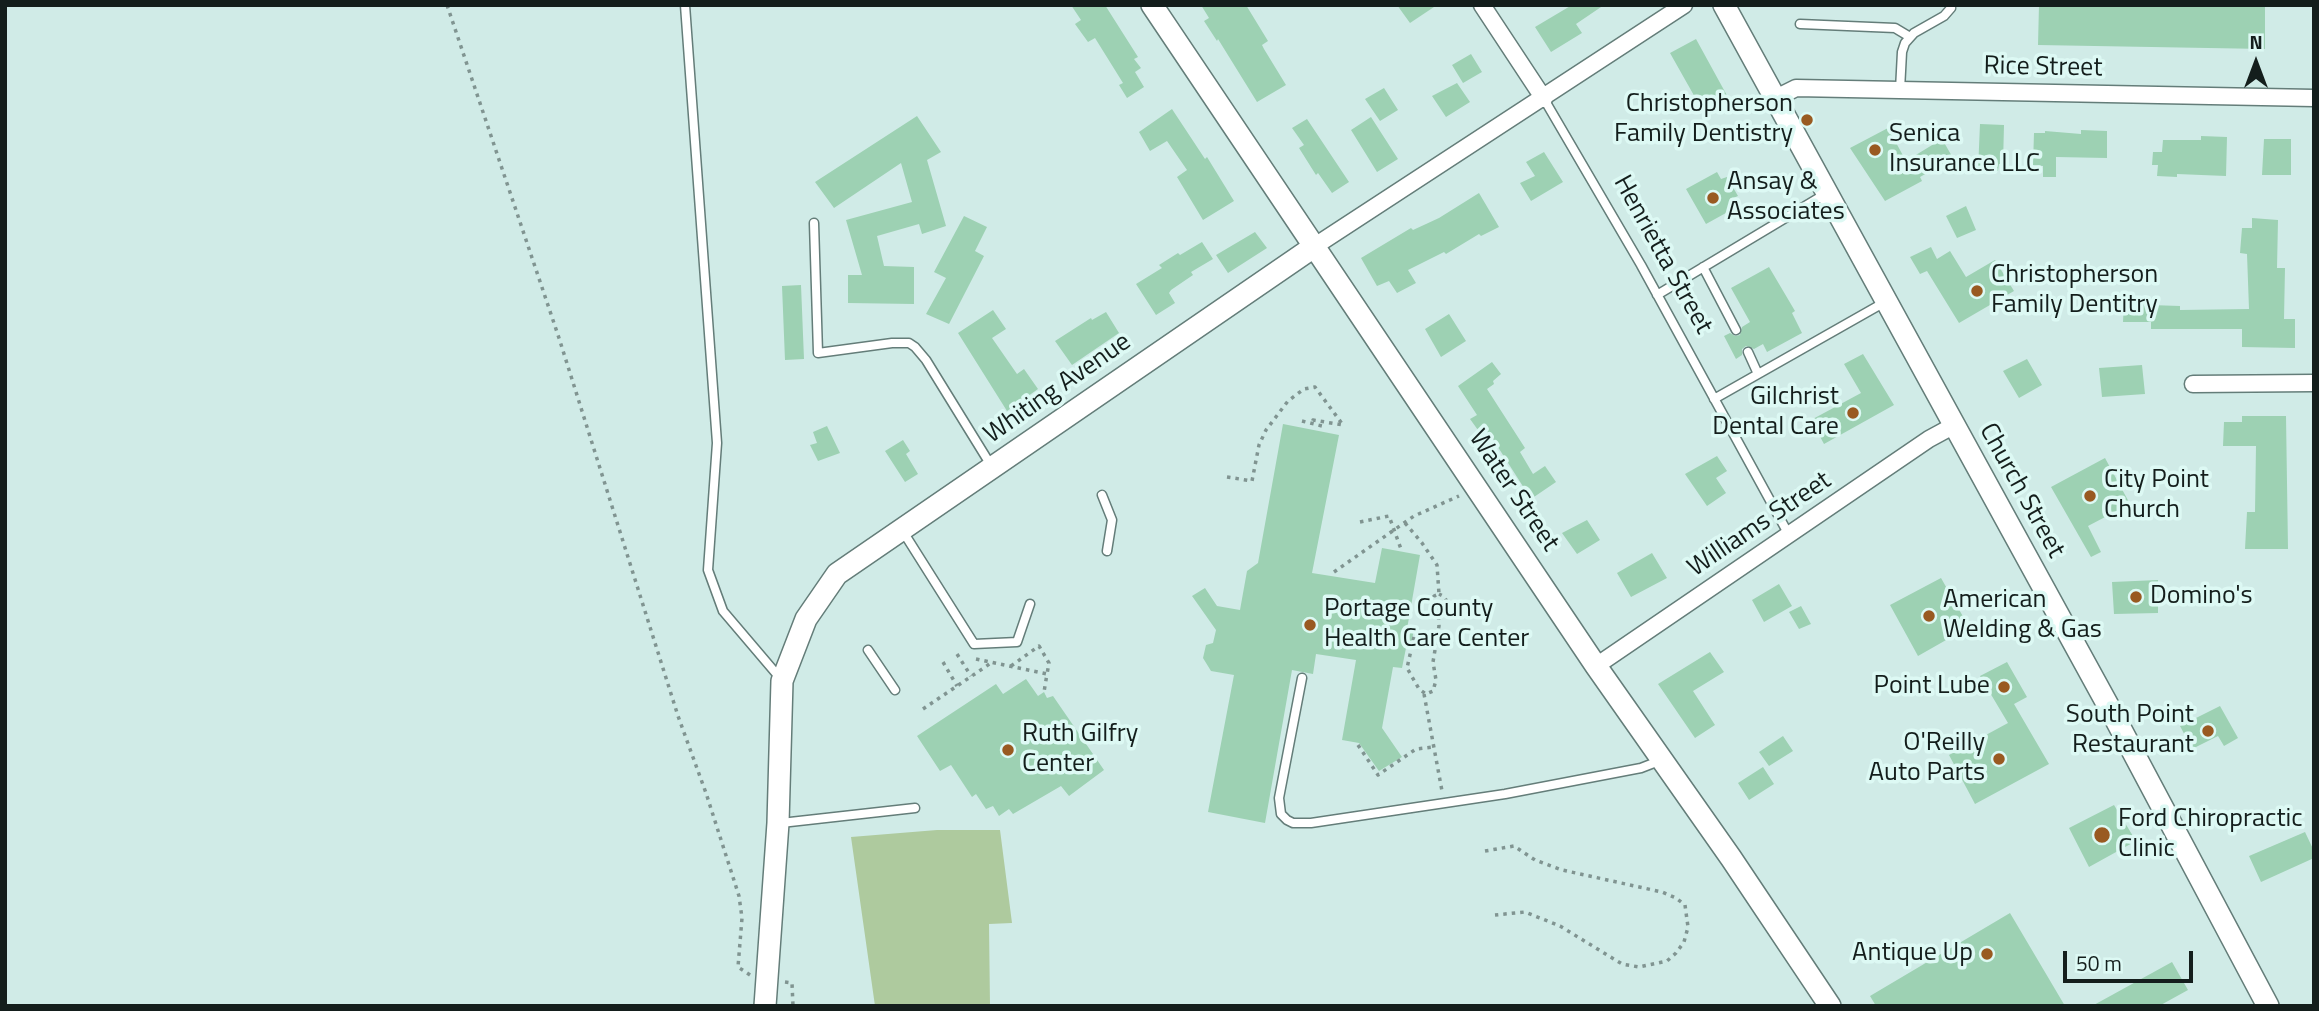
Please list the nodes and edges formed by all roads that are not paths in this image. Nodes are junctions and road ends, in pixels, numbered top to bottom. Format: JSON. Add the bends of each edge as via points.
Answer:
{"nodes":[{"id":1,"x":685,"y":5,"type":"edge"},
{"id":2,"x":1152,"y":5,"type":"edge"},
{"id":3,"x":1482,"y":5,"type":"edge"},
{"id":4,"x":1684,"y":5,"type":"edge"},
{"id":5,"x":1724,"y":5,"type":"edge"},
{"id":6,"x":1951,"y":8,"type":"dead end"},
{"id":7,"x":1800,"y":24,"type":"dead end"},
{"id":8,"x":1910,"y":37,"type":"junction"},
{"id":9,"x":1900,"y":90,"type":"junction"},
{"id":10,"x":2314,"y":98,"type":"edge"},
{"id":11,"x":1544,"y":99,"type":"junction"},
{"id":12,"x":1774,"y":99,"type":"junction"},
{"id":13,"x":1827,"y":193,"type":"junction"},
{"id":14,"x":814,"y":223,"type":"dead end"},
{"id":15,"x":1315,"y":246,"type":"junction"},
{"id":16,"x":1703,"y":267,"type":"junction"},
{"id":17,"x":1657,"y":295,"type":"junction"},
{"id":18,"x":1886,"y":302,"type":"junction"},
{"id":19,"x":1736,"y":330,"type":"dead end"},
{"id":20,"x":1748,"y":352,"type":"dead end"},
{"id":21,"x":1758,"y":374,"type":"junction"},
{"id":22,"x":2314,"y":383,"type":"edge"},
{"id":23,"x":2193,"y":384,"type":"dead end"},
{"id":24,"x":1714,"y":398,"type":"junction"},
{"id":25,"x":1953,"y":426,"type":"junction"},
{"id":26,"x":993,"y":468,"type":"junction"},
{"id":27,"x":1102,"y":495,"type":"dead end"},
{"id":28,"x":902,"y":530,"type":"junction"},
{"id":29,"x":1789,"y":535,"type":"junction"},
{"id":30,"x":1107,"y":551,"type":"dead end"},
{"id":31,"x":1030,"y":604,"type":"dead end"},
{"id":32,"x":868,"y":650,"type":"dead end"},
{"id":33,"x":1596,"y":666,"type":"junction"},
{"id":34,"x":1302,"y":678,"type":"dead end"},
{"id":35,"x":782,"y":681,"type":"junction"},
{"id":36,"x":895,"y":690,"type":"dead end"},
{"id":37,"x":1662,"y":760,"type":"junction"},
{"id":38,"x":915,"y":808,"type":"dead end"},
{"id":39,"x":778,"y":823,"type":"junction"},
{"id":40,"x":765,"y":1006,"type":"edge"},
{"id":41,"x":1830,"y":1006,"type":"edge"},
{"id":42,"x":2268,"y":1006,"type":"edge"}],
"edges":[{"from":1,"to":35,"type":"lane","via":[[717,443],[708,570],[723,611]]},
{"from":2,"to":15,"type":"street","name":"Water Street"},
{"from":3,"to":11,"type":"street","name":"Henrietta Street"},
{"from":4,"to":11,"type":"street","name":"Whiting Avenue"},
{"from":5,"to":12,"type":"street","name":"Church Street"},
{"from":6,"to":8,"type":"lane"},
{"from":7,"to":8,"type":"lane","via":[[1895,28]]},
{"from":8,"to":9,"type":"lane","via":[[1902,52]]},
{"from":9,"to":10,"type":"street","name":"Rice Street"},
{"from":9,"to":12,"type":"street","name":"Rice Street","via":[[1796,88]]},
{"from":11,"to":15,"type":"street","name":"Whiting Avenue"},
{"from":11,"to":17,"type":"lane","name":"Henrietta Street"},
{"from":12,"to":13,"type":"street","name":"Church Street"},
{"from":13,"to":16,"type":"lane"},
{"from":13,"to":18,"type":"street","name":"Church Street"},
{"from":14,"to":26,"type":"lane","via":[[818,353],[902,342],[915,347]]},
{"from":15,"to":26,"type":"street","name":"Whiting Avenue"},
{"from":15,"to":33,"type":"street","name":"Water Street"},
{"from":16,"to":17,"type":"lane"},
{"from":16,"to":19,"type":"lane"},
{"from":17,"to":24,"type":"lane","name":"Henrietta Street"},
{"from":18,"to":21,"type":"lane"},
{"from":18,"to":25,"type":"street","name":"Church Street"},
{"from":20,"to":21,"type":"lane"},
{"from":21,"to":24,"type":"lane"},
{"from":22,"to":23,"type":"street"},
{"from":24,"to":29,"type":"lane","name":"Henrietta Street"},
{"from":25,"to":29,"type":"street","name":"Williams Street"},
{"from":25,"to":42,"type":"street","name":"Church Street"},
{"from":26,"to":28,"type":"street","name":"Whiting Avenue"},
{"from":27,"to":30,"type":"lane","via":[[1112,520]]},
{"from":28,"to":31,"type":"lane","via":[[974,644],[1017,642]]},
{"from":28,"to":35,"type":"street","name":"Whiting Avenue","via":[[837,573],[806,619]]},
{"from":29,"to":33,"type":"street","name":"Williams Street"},
{"from":32,"to":36,"type":"lane"},
{"from":33,"to":37,"type":"street","name":"Water Street"},
{"from":34,"to":37,"type":"lane","via":[[1279,798],[1281,814],[1293,822],[1445,803],[1641,768]]},
{"from":35,"to":39,"type":"street","name":"Whiting Avenue"},
{"from":37,"to":41,"type":"street","name":"Water Street"},
{"from":38,"to":39,"type":"lane"},
{"from":39,"to":40,"type":"street","name":"Whiting Avenue"}]}
